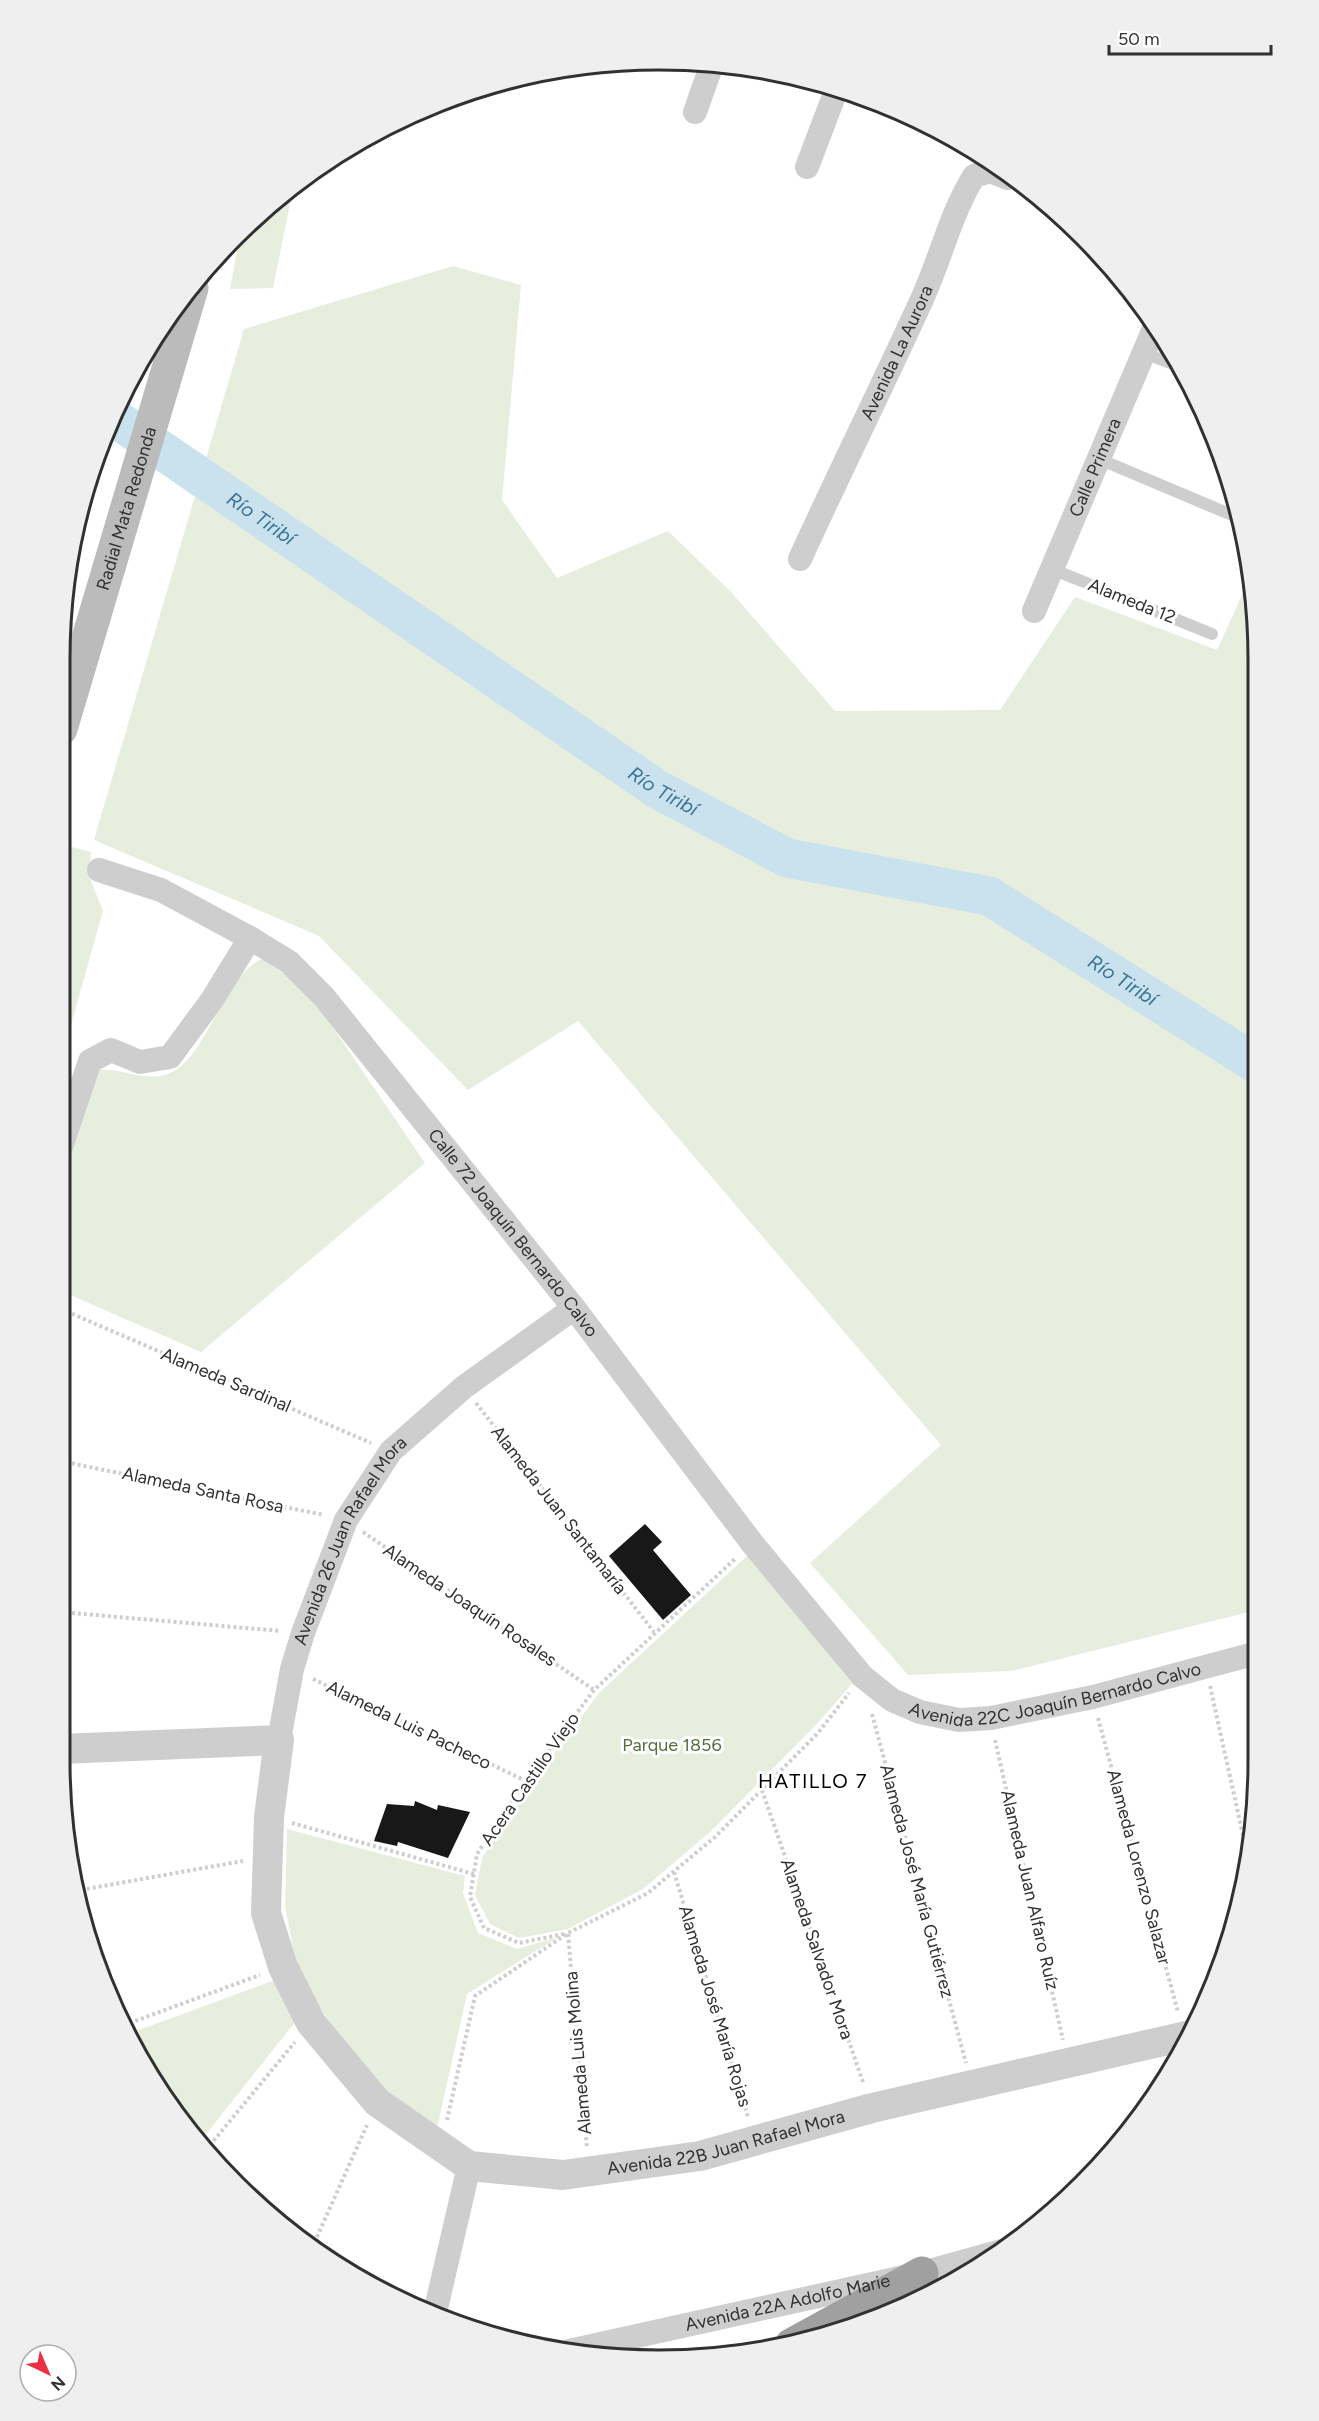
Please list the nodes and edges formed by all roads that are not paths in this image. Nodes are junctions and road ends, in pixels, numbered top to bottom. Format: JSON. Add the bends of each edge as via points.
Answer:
{"nodes":[{"id":1,"x":708,"y":73,"type":"edge"},
{"id":2,"x":833,"y":97,"type":"edge"},
{"id":3,"x":695,"y":112,"type":"dead end"},
{"id":4,"x":807,"y":167,"type":"dead end"},
{"id":5,"x":989,"y":171,"type":"edge"},
{"id":6,"x":185,"y":310,"type":"edge"},
{"id":7,"x":1151,"y":335,"type":"edge"},
{"id":8,"x":1144,"y":352,"type":"junction"},
{"id":9,"x":1168,"y":362,"type":"edge"},
{"id":10,"x":1099,"y":459,"type":"junction"},
{"id":11,"x":1230,"y":515,"type":"edge"},
{"id":12,"x":800,"y":559,"type":"dead end"},
{"id":13,"x":1052,"y":569,"type":"junction"},
{"id":14,"x":1034,"y":611,"type":"dead end"},
{"id":15,"x":1212,"y":634,"type":"dead end"},
{"id":16,"x":70,"y":699,"type":"edge"},
{"id":17,"x":99,"y":870,"type":"dead end"},
{"id":18,"x":250,"y":939,"type":"junction"},
{"id":19,"x":70,"y":1120,"type":"edge"},
{"id":20,"x":574,"y":1308,"type":"junction"},
{"id":21,"x":1248,"y":1656,"type":"edge"},
{"id":22,"x":862,"y":1676,"type":"joint"},
{"id":23,"x":279,"y":1740,"type":"junction"},
{"id":24,"x":70,"y":1749,"type":"edge"},
{"id":25,"x":283,"y":1967,"type":"joint"},
{"id":26,"x":1179,"y":2040,"type":"edge"},
{"id":27,"x":470,"y":2166,"type":"junction"},
{"id":28,"x":976,"y":2258,"type":"edge"},
{"id":29,"x":922,"y":2273,"type":"junction"},
{"id":30,"x":436,"y":2307,"type":"edge"},
{"id":31,"x":824,"y":2326,"type":"edge"},
{"id":32,"x":592,"y":2346,"type":"edge"}],
"edges":[{"from":1,"to":3,"type":"street"},
{"from":2,"to":4,"type":"street"},
{"from":5,"to":12,"type":"street","name":"Avenida La Aurora","via":[[974,176],[967,187],[922,299]]},
{"from":6,"to":16,"type":"main road","name":"Radial Mata Redonda"},
{"from":7,"to":8,"type":"street","name":"Calle Primera"},
{"from":8,"to":9,"type":"lane"},
{"from":8,"to":10,"type":"street","name":"Calle Primera"},
{"from":10,"to":11,"type":"lane"},
{"from":10,"to":13,"type":"street","name":"Calle Primera"},
{"from":13,"to":14,"type":"street","name":"Calle Primera"},
{"from":13,"to":15,"type":"lane","name":"Alameda 12"},
{"from":17,"to":18,"type":"street","name":"Calle 72 Joaquín Bernardo Calvo","via":[[161,890]]},
{"from":18,"to":19,"type":"street","via":[[170,1057],[140,1062],[111,1050],[90,1061]]},
{"from":18,"to":20,"type":"street","name":"Calle 72 Joaquín Bernardo Calvo","via":[[289,962],[324,997]]},
{"from":20,"to":22,"type":"street","name":"Calle 72 Joaquín Bernardo Calvo","via":[[752,1543]]},
{"from":20,"to":23,"type":"street","name":"Avenida 26 Juan Rafael Mora","via":[[464,1387],[391,1451],[346,1520],[303,1633]]},
{"from":21,"to":22,"type":"street","name":"Avenida 22C Joaquín Bernardo Calvo","via":[[1093,1697],[991,1718],[958,1720],[920,1712],[892,1700]]},
{"from":23,"to":24,"type":"street"},
{"from":23,"to":25,"type":"street","name":"Avenida 26 Juan Rafael Mora","via":[[269,1816],[266,1913]]},
{"from":25,"to":27,"type":"street","name":"Avenida 22B Juan Rafael Mora","via":[[311,2023],[377,2102]]},
{"from":26,"to":27,"type":"street","name":"Avenida 22B Juan Rafael Mora","via":[[872,2108],[700,2157],[563,2175]]},
{"from":27,"to":30,"type":"street"},
{"from":28,"to":29,"type":"street","name":"Avenida 22A Adolfo Marie"},
{"from":29,"to":31,"type":"highway"},
{"from":29,"to":32,"type":"street","name":"Avenida 22A Adolfo Marie"}]}
